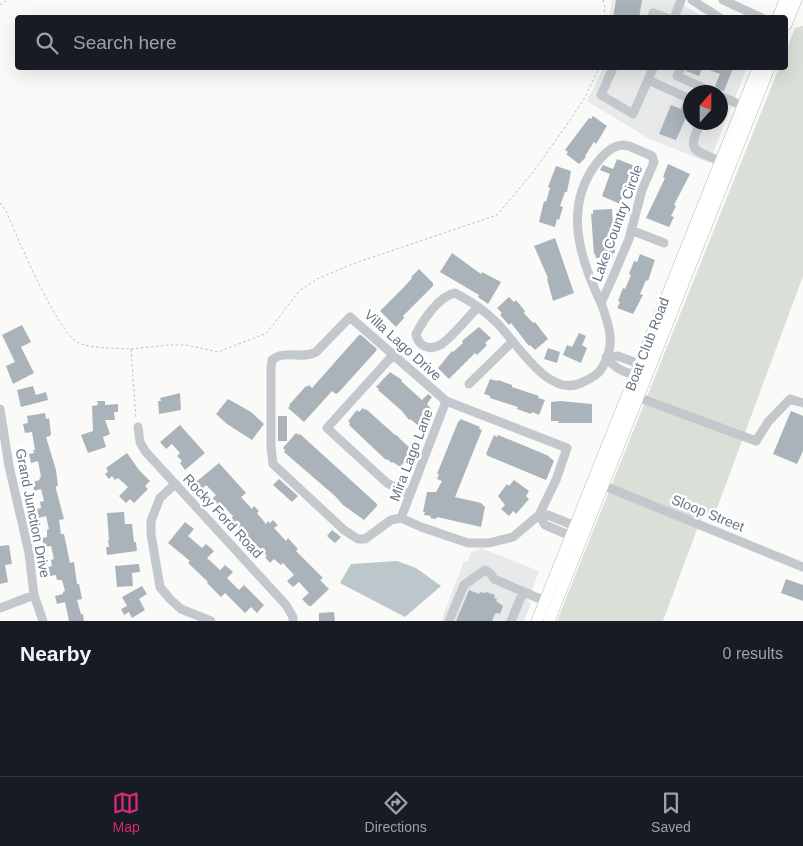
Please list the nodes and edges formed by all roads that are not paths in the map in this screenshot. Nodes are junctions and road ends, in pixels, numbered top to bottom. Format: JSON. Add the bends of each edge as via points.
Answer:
{"nodes":[{"id":1,"x":681,"y":0,"type":"edge"},
{"id":2,"x":692,"y":0,"type":"edge"},
{"id":3,"x":785,"y":0,"type":"edge"},
{"id":4,"x":796,"y":0,"type":"edge"},
{"id":5,"x":728,"y":1,"type":"edge"},
{"id":6,"x":675,"y":15,"type":"edge"},
{"id":7,"x":715,"y":15,"type":"edge"},
{"id":8,"x":719,"y":15,"type":"edge"},
{"id":9,"x":756,"y":15,"type":"edge"},
{"id":10,"x":779,"y":15,"type":"edge"},
{"id":11,"x":788,"y":20,"type":"edge"},
{"id":12,"x":612,"y":70,"type":"edge"},
{"id":13,"x":652,"y":70,"type":"edge"},
{"id":14,"x":680,"y":70,"type":"edge"},
{"id":15,"x":757,"y":70,"type":"edge"},
{"id":16,"x":768,"y":70,"type":"edge"},
{"id":17,"x":648,"y":80,"type":"junction"},
{"id":18,"x":697,"y":85,"type":"edge"},
{"id":19,"x":683,"y":96,"type":"edge"},
{"id":20,"x":728,"y":99,"type":"edge"},
{"id":21,"x":743,"y":106,"type":"junction"},
{"id":22,"x":696,"y":130,"type":"edge"},
{"id":23,"x":720,"y":161,"type":"junction"},
{"id":24,"x":632,"y":230,"type":"junction"},
{"id":25,"x":664,"y":243,"type":"dead end"},
{"id":26,"x":601,"y":303,"type":"junction"},
{"id":27,"x":477,"y":308,"type":"junction"},
{"id":28,"x":513,"y":341,"type":"junction"},
{"id":29,"x":393,"y":354,"type":"junction"},
{"id":30,"x":606,"y":357,"type":"junction"},
{"id":31,"x":640,"y":371,"type":"junction"},
{"id":32,"x":469,"y":384,"type":"dead end"},
{"id":33,"x":637,"y":397,"type":"junction"},
{"id":34,"x":446,"y":401,"type":"junction"},
{"id":35,"x":803,"y":402,"type":"edge"},
{"id":36,"x":0,"y":409,"type":"edge"},
{"id":37,"x":138,"y":427,"type":"road end"},
{"id":38,"x":175,"y":484,"type":"junction"},
{"id":39,"x":602,"y":485,"type":"junction"},
{"id":40,"x":410,"y":495,"type":"junction"},
{"id":41,"x":539,"y":515,"type":"junction"},
{"id":42,"x":401,"y":518,"type":"junction"},
{"id":43,"x":576,"y":533,"type":"junction"},
{"id":44,"x":803,"y":567,"type":"edge"},
{"id":45,"x":523,"y":592,"type":"junction"},
{"id":46,"x":34,"y":595,"type":"junction"},
{"id":47,"x":545,"y":601,"type":"junction"},
{"id":48,"x":0,"y":608,"type":"edge"},
{"id":49,"x":43,"y":621,"type":"edge"},
{"id":50,"x":211,"y":621,"type":"edge"},
{"id":51,"x":293,"y":621,"type":"edge"},
{"id":52,"x":449,"y":621,"type":"edge"},
{"id":53,"x":511,"y":621,"type":"edge"},
{"id":54,"x":537,"y":621,"type":"edge"},
{"id":55,"x":549,"y":621,"type":"edge"}],
"edges":[{"from":1,"to":6,"type":"street"},
{"from":2,"to":7,"type":"street"},
{"from":3,"to":10,"type":"main road"},
{"from":4,"to":11,"type":"main road"},
{"from":5,"to":8,"type":"street"},
{"from":5,"to":9,"type":"street"},
{"from":12,"to":17,"type":"street","via":[[601,95],[633,114]]},
{"from":13,"to":17,"type":"street"},
{"from":14,"to":18,"type":"street","via":[[677,76]]},
{"from":15,"to":21,"type":"main road","name":"Boat Club Road"},
{"from":16,"to":31,"type":"main road","name":"Boat Club Road"},
{"from":17,"to":19,"type":"street"},
{"from":20,"to":21,"type":"street"},
{"from":21,"to":23,"type":"main road","name":"Boat Club Road"},
{"from":22,"to":23,"type":"street","via":[[694,147],[698,152]]},
{"from":23,"to":31,"type":"main road","name":"Boat Club Road"},
{"from":24,"to":25,"type":"street"},
{"from":24,"to":26,"type":"street","name":"Lake Country Circle"},
{"from":24,"to":26,"type":"street","name":"Lake Country Circle","via":[[654,160],[648,154],[623,145],[612,148],[598,162],[584,184],[578,204],[579,240],[587,271]]},
{"from":26,"to":30,"type":"street","name":"Lake Country Circle","via":[[611,340]]},
{"from":27,"to":27,"type":"street","via":[[442,344],[428,348],[418,342],[416,334],[419,328],[435,307],[452,294],[459,295]]},
{"from":27,"to":28,"type":"street","via":[[492,318]]},
{"from":28,"to":30,"type":"street","via":[[543,375],[567,386],[591,378],[601,369]]},
{"from":28,"to":32,"type":"street"},
{"from":29,"to":34,"type":"street","name":"Villa Lago Drive"},
{"from":29,"to":40,"type":"street","via":[[327,428],[387,483]]},
{"from":29,"to":42,"type":"street","name":"Villa Lago Drive","via":[[350,316],[310,355],[277,356],[272,360],[271,368],[271,447],[273,464],[344,530],[358,539],[365,538],[391,520]]},
{"from":30,"to":31,"type":"street","via":[[618,356]]},
{"from":31,"to":33,"type":"main road","name":"Boat Club Road"},
{"from":31,"to":43,"type":"main road","name":"Boat Club Road"},
{"from":33,"to":35,"type":"street","via":[[756,441],[768,422],[790,399]]},
{"from":33,"to":39,"type":"main road","name":"Boat Club Road"},
{"from":34,"to":40,"type":"street","name":"Mira Lago Lane"},
{"from":34,"to":41,"type":"street","name":"Villa Lago Drive","via":[[567,448]]},
{"from":36,"to":46,"type":"street","name":"Grand Junction Drive","via":[[29,553]]},
{"from":37,"to":38,"type":"street","name":"Rocky Ford Road","via":[[145,451]]},
{"from":38,"to":50,"type":"street","via":[[160,498],[151,521],[160,587],[181,609]]},
{"from":38,"to":51,"type":"street","name":"Rocky Ford Road","via":[[286,605]]},
{"from":39,"to":43,"type":"main road","name":"Boat Club Road"},
{"from":39,"to":44,"type":"street","name":"Sloop Street"},
{"from":40,"to":42,"type":"street","name":"Mira Lago Lane"},
{"from":41,"to":42,"type":"street","name":"Villa Lago Drive","via":[[513,537],[489,543],[468,543]]},
{"from":41,"to":43,"type":"street","via":[[548,515]]},
{"from":43,"to":47,"type":"main road","name":"Boat Club Road"},
{"from":43,"to":55,"type":"main road","name":"Boat Club Road"},
{"from":45,"to":47,"type":"street"},
{"from":45,"to":52,"type":"street","via":[[494,579],[485,570],[464,585]]},
{"from":45,"to":53,"type":"street"},
{"from":46,"to":48,"type":"street"},
{"from":46,"to":49,"type":"street","name":"Grand Junction Drive"},
{"from":47,"to":54,"type":"main road","name":"Boat Club Road"}]}
